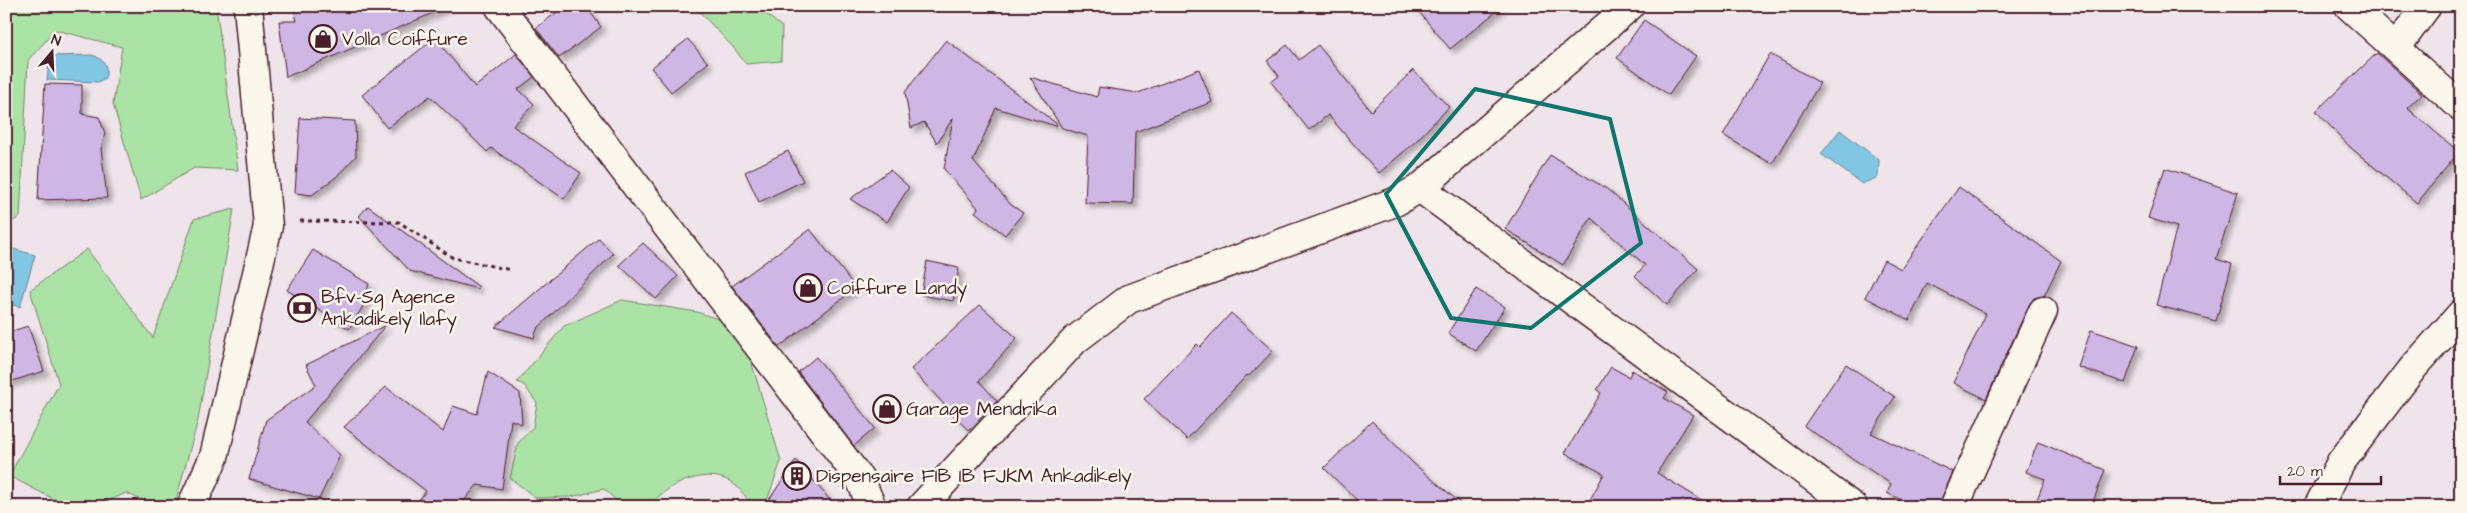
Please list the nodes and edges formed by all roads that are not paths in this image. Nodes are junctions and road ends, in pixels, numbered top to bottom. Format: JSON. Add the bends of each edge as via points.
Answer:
{"nodes":[{"id":1,"x":248,"y":6,"type":"edge"},
{"id":2,"x":499,"y":6,"type":"edge"},
{"id":3,"x":1630,"y":6,"type":"edge"},
{"id":4,"x":2349,"y":6,"type":"edge"},
{"id":5,"x":2427,"y":6,"type":"edge"},
{"id":6,"x":2396,"y":48,"type":"junction"},
{"id":7,"x":2461,"y":108,"type":"edge"},
{"id":8,"x":1420,"y":188,"type":"junction"},
{"id":9,"x":2042,"y":311,"type":"dead end"},
{"id":10,"x":2461,"y":314,"type":"edge"},
{"id":11,"x":191,"y":507,"type":"edge"},
{"id":12,"x":872,"y":507,"type":"edge"},
{"id":13,"x":921,"y":507,"type":"edge"},
{"id":14,"x":1853,"y":507,"type":"edge"},
{"id":15,"x":1954,"y":507,"type":"edge"},
{"id":16,"x":2318,"y":507,"type":"edge"}],
"edges":[{"from":1,"to":11,"type":"street","via":[[268,226],[214,457]]},
{"from":2,"to":12,"type":"street","via":[[860,480]]},
{"from":3,"to":8,"type":"street"},
{"from":4,"to":6,"type":"street"},
{"from":5,"to":6,"type":"street"},
{"from":6,"to":7,"type":"street"},
{"from":8,"to":13,"type":"street","via":[[1395,202],[1129,299],[1075,340]]},
{"from":8,"to":14,"type":"street"},
{"from":9,"to":15,"type":"street"},
{"from":10,"to":16,"type":"street","via":[[2413,368],[2341,462]]}]}
